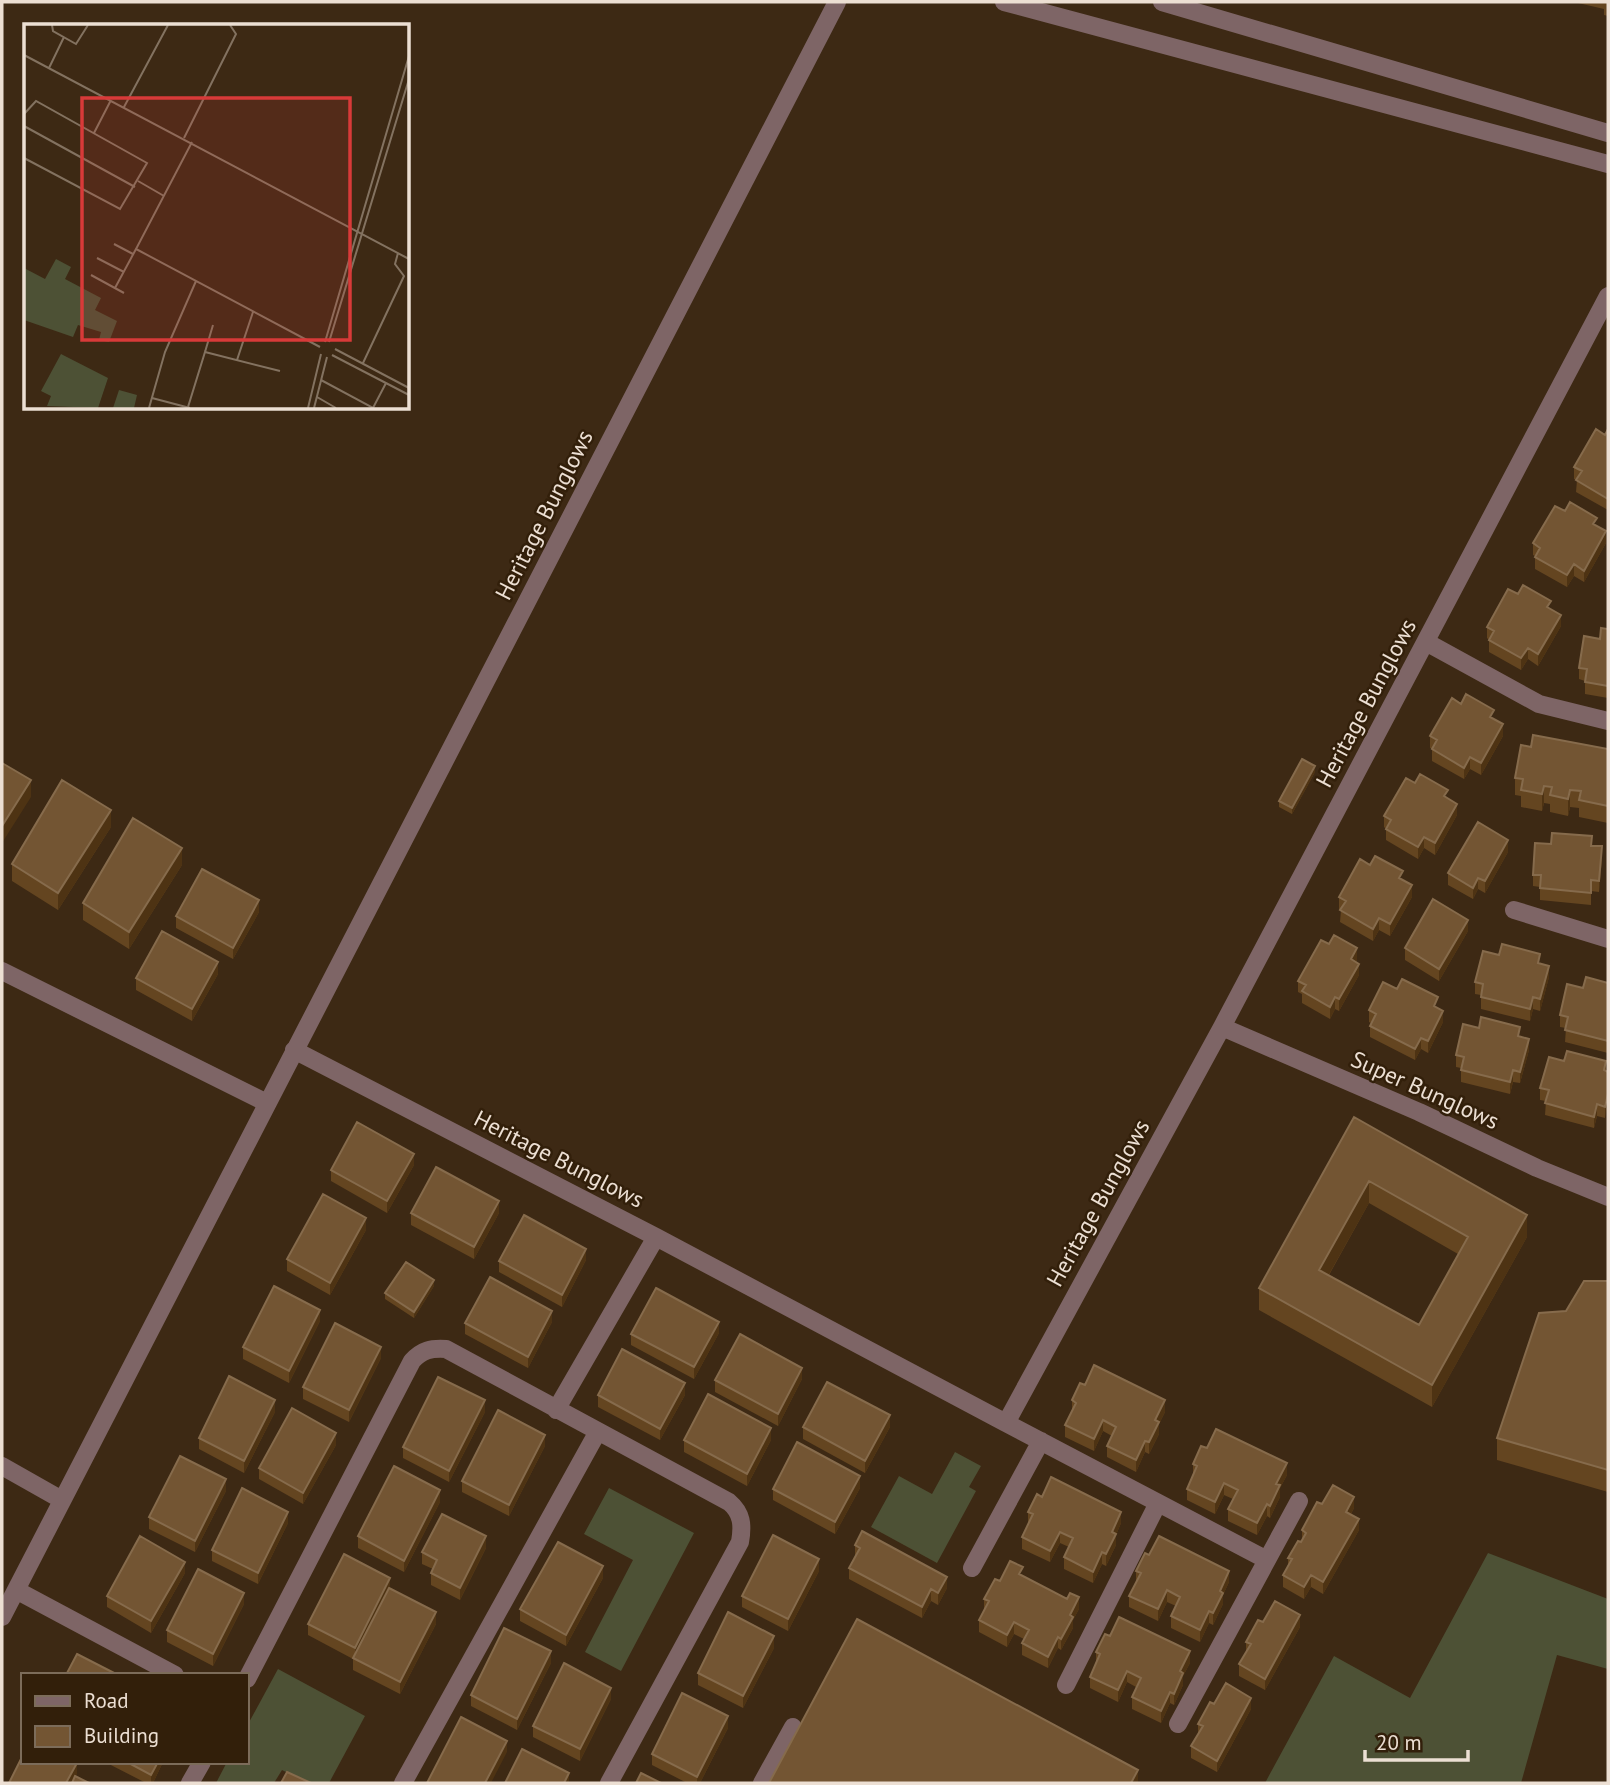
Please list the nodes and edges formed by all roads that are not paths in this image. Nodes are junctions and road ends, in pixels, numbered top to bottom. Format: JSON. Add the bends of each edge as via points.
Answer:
{"nodes":[{"id":1,"x":837,"y":2,"type":"edge"},
{"id":2,"x":1004,"y":2,"type":"edge"},
{"id":3,"x":1163,"y":2,"type":"edge"},
{"id":4,"x":1608,"y":133,"type":"edge"},
{"id":5,"x":1608,"y":164,"type":"edge"},
{"id":6,"x":1608,"y":296,"type":"edge"},
{"id":7,"x":1426,"y":642,"type":"junction"},
{"id":8,"x":1608,"y":721,"type":"edge"},
{"id":9,"x":1514,"y":910,"type":"dead end"},
{"id":10,"x":1608,"y":939,"type":"edge"},
{"id":11,"x":2,"y":971,"type":"edge"},
{"id":12,"x":1222,"y":1027,"type":"junction"},
{"id":13,"x":294,"y":1050,"type":"junction"},
{"id":14,"x":267,"y":1103,"type":"junction"},
{"id":15,"x":1608,"y":1197,"type":"edge"},
{"id":16,"x":656,"y":1237,"type":"junction"},
{"id":17,"x":556,"y":1410,"type":"junction"},
{"id":18,"x":1006,"y":1423,"type":"junction"},
{"id":19,"x":597,"y":1433,"type":"junction"},
{"id":20,"x":1041,"y":1441,"type":"junction"},
{"id":21,"x":2,"y":1466,"type":"edge"},
{"id":22,"x":62,"y":1500,"type":"junction"},
{"id":23,"x":1299,"y":1501,"type":"dead end"},
{"id":24,"x":1158,"y":1503,"type":"junction"},
{"id":25,"x":1267,"y":1560,"type":"junction"},
{"id":26,"x":972,"y":1569,"type":"dead end"},
{"id":27,"x":16,"y":1590,"type":"junction"},
{"id":28,"x":2,"y":1617,"type":"edge"},
{"id":29,"x":171,"y":1673,"type":"edge"},
{"id":30,"x":248,"y":1677,"type":"edge"},
{"id":31,"x":1066,"y":1685,"type":"dead end"},
{"id":32,"x":1178,"y":1724,"type":"dead end"},
{"id":33,"x":793,"y":1727,"type":"dead end"},
{"id":34,"x":201,"y":1764,"type":"edge"},
{"id":35,"x":190,"y":1783,"type":"edge"},
{"id":36,"x":403,"y":1783,"type":"edge"},
{"id":37,"x":609,"y":1783,"type":"edge"},
{"id":38,"x":762,"y":1783,"type":"edge"}],
"edges":[{"from":1,"to":13,"type":"street","name":"Heritage Bunglows"},
{"from":2,"to":5,"type":"street"},
{"from":3,"to":4,"type":"street"},
{"from":6,"to":7,"type":"street","name":"Heritage Bunglows"},
{"from":7,"to":8,"type":"street","via":[[1539,704]]},
{"from":7,"to":12,"type":"street","name":"Heritage Bunglows"},
{"from":9,"to":10,"type":"street"},
{"from":11,"to":14,"type":"street"},
{"from":12,"to":15,"type":"street","name":"Super Bunglows"},
{"from":12,"to":18,"type":"street","name":"Heritage Bunglows"},
{"from":13,"to":14,"type":"street","name":"Heritage Bunglows"},
{"from":13,"to":16,"type":"street","name":"Heritage Bunglows"},
{"from":14,"to":22,"type":"street","name":"Heritage Bunglows"},
{"from":16,"to":17,"type":"street"},
{"from":16,"to":18,"type":"street","name":"Heritage Bunglows"},
{"from":17,"to":19,"type":"street"},
{"from":17,"to":30,"type":"street","via":[[446,1349],[419,1353]]},
{"from":18,"to":20,"type":"street"},
{"from":19,"to":36,"type":"street"},
{"from":19,"to":37,"type":"street","via":[[729,1502],[743,1529]]},
{"from":20,"to":24,"type":"street"},
{"from":20,"to":26,"type":"street"},
{"from":21,"to":22,"type":"street"},
{"from":22,"to":27,"type":"street","name":"Heritage Bunglows"},
{"from":23,"to":25,"type":"street"},
{"from":24,"to":25,"type":"street"},
{"from":24,"to":31,"type":"street"},
{"from":25,"to":32,"type":"street"},
{"from":27,"to":28,"type":"street","name":"Heritage Bunglows"},
{"from":27,"to":29,"type":"street"},
{"from":33,"to":38,"type":"street"},
{"from":34,"to":35,"type":"street"}]}
